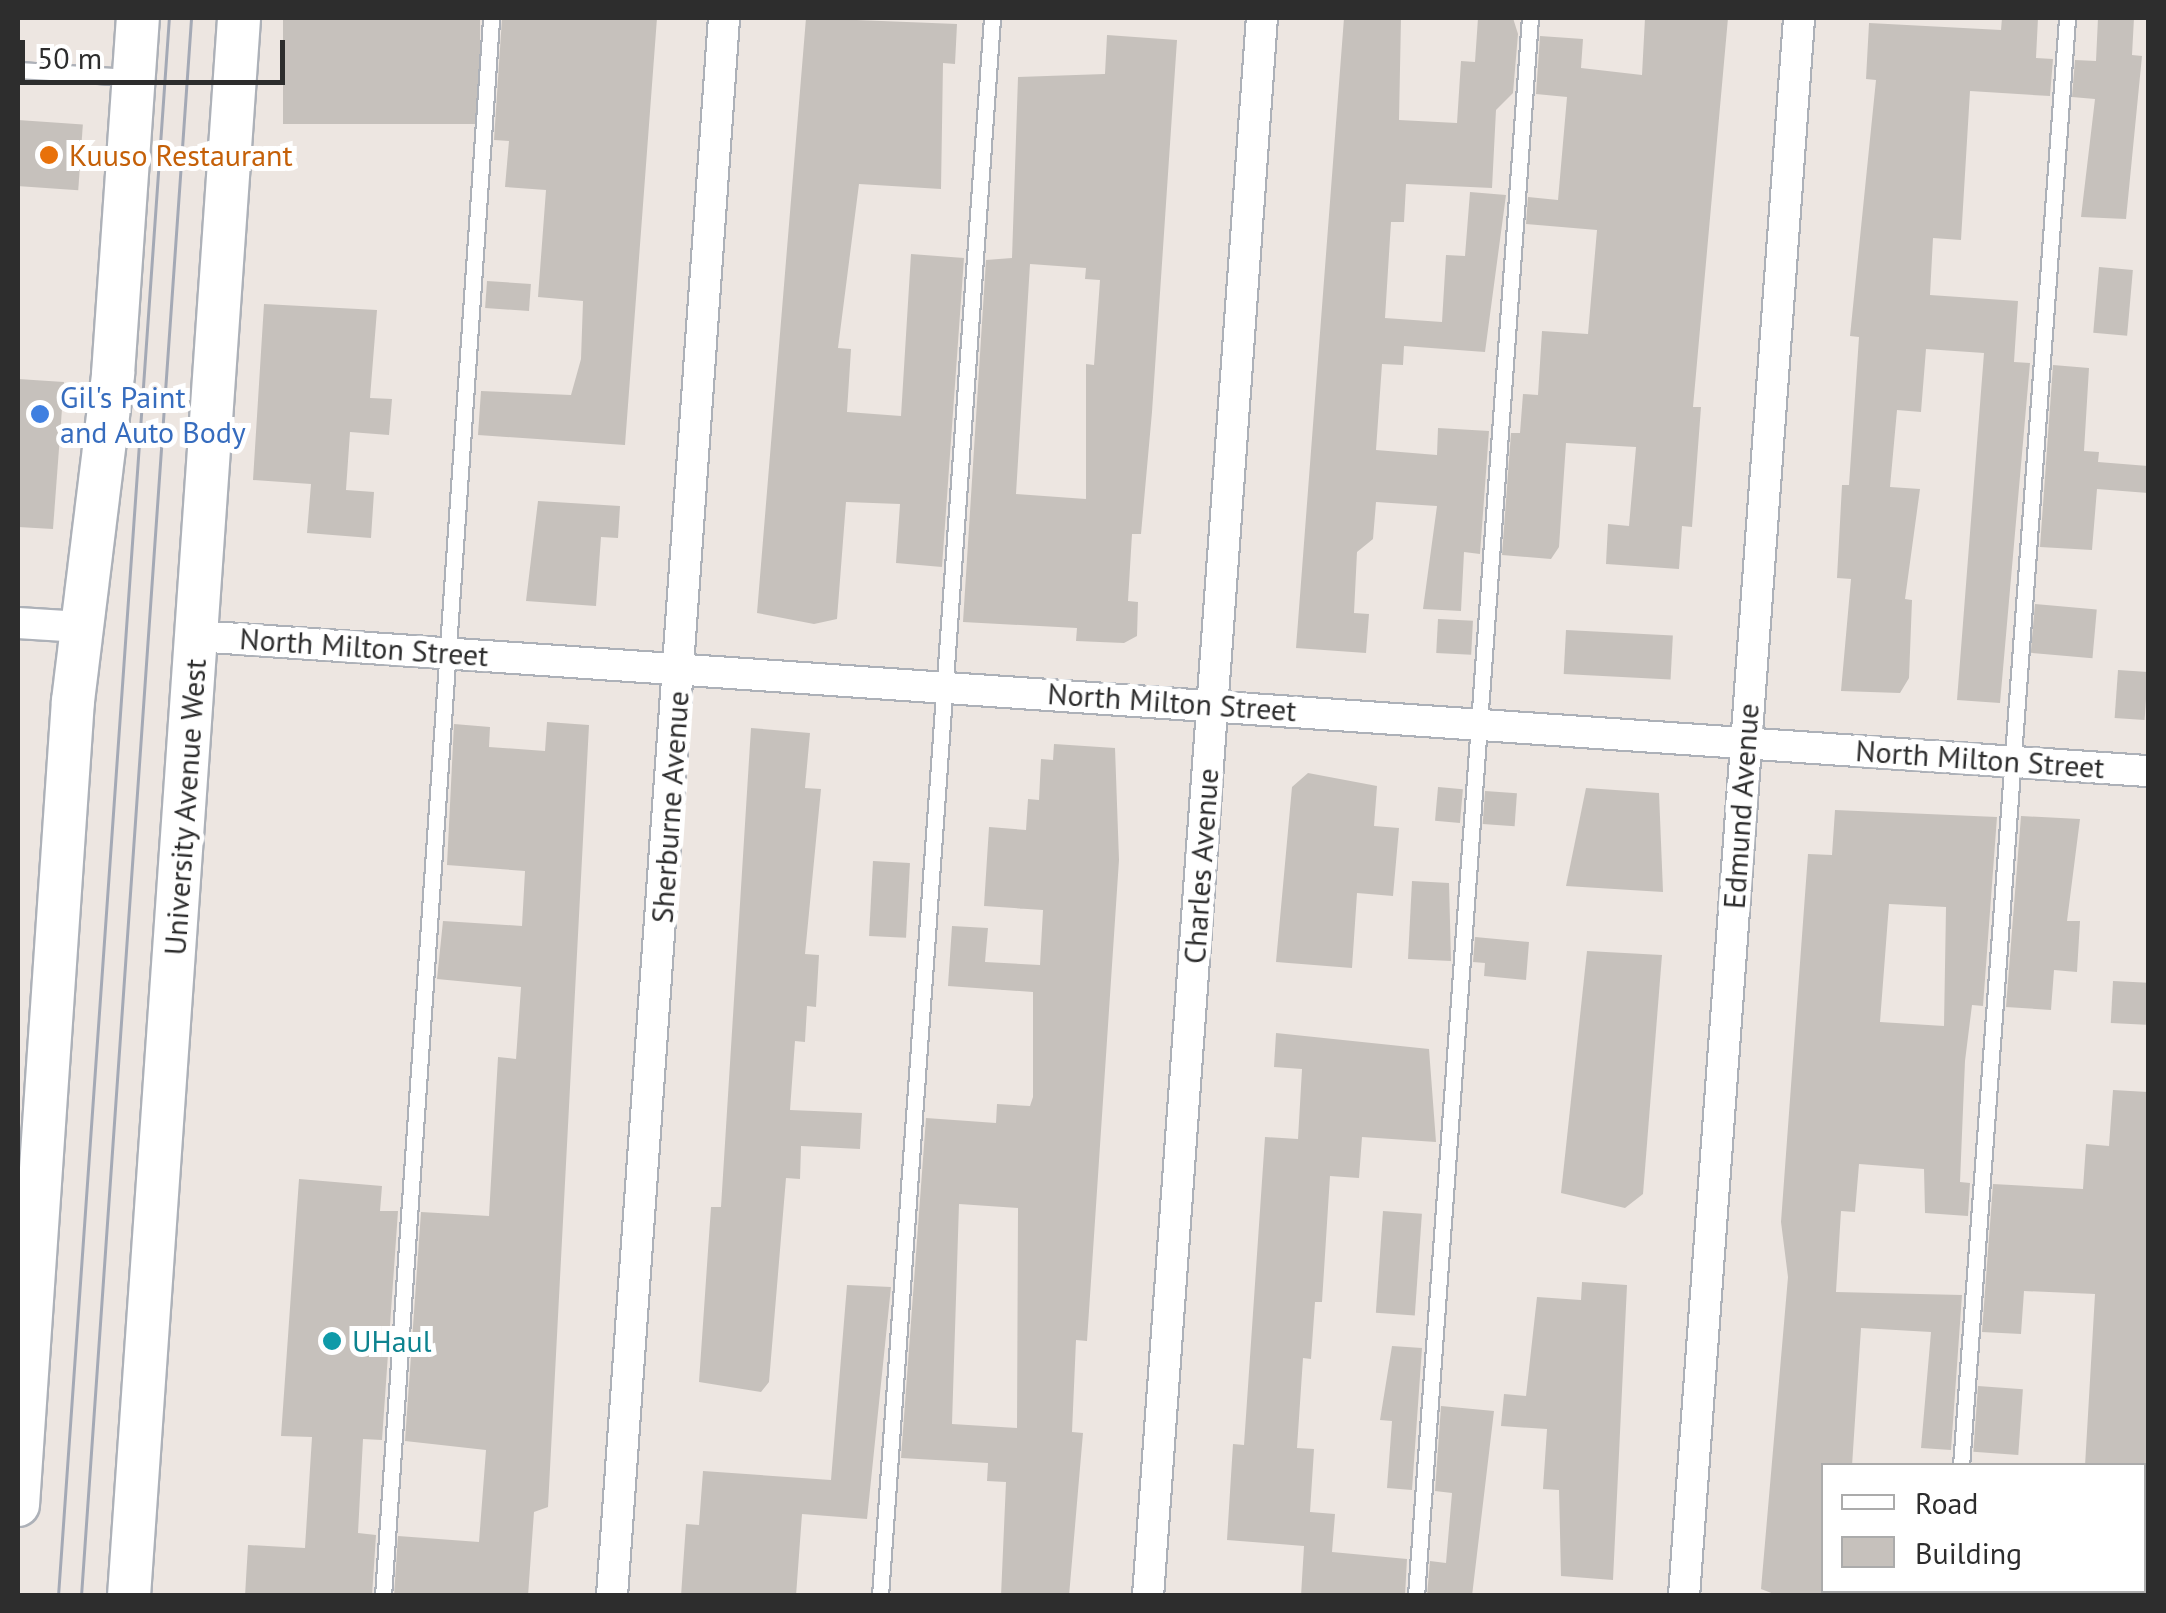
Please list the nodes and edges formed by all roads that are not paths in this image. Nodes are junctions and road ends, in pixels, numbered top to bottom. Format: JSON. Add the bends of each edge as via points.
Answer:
{"nodes":[{"id":1,"x":138,"y":18,"type":"edge"},
{"id":2,"x":240,"y":18,"type":"edge"},
{"id":3,"x":491,"y":18,"type":"edge"},
{"id":4,"x":724,"y":18,"type":"edge"},
{"id":5,"x":992,"y":18,"type":"edge"},
{"id":6,"x":1262,"y":18,"type":"edge"},
{"id":7,"x":1530,"y":18,"type":"edge"},
{"id":8,"x":1799,"y":18,"type":"edge"},
{"id":9,"x":2067,"y":18,"type":"edge"},
{"id":10,"x":18,"y":70,"type":"edge"},
{"id":11,"x":134,"y":77,"type":"junction"},
{"id":12,"x":18,"y":623,"type":"edge"},
{"id":13,"x":81,"y":627,"type":"junction"},
{"id":14,"x":196,"y":636,"type":"junction"},
{"id":15,"x":448,"y":653,"type":"junction"},
{"id":16,"x":680,"y":670,"type":"junction"},
{"id":17,"x":945,"y":686,"type":"junction"},
{"id":18,"x":1213,"y":704,"type":"junction"},
{"id":19,"x":1480,"y":726,"type":"junction"},
{"id":20,"x":1746,"y":742,"type":"junction"},
{"id":21,"x":2014,"y":761,"type":"junction"},
{"id":22,"x":2148,"y":771,"type":"edge"},
{"id":23,"x":1961,"y":1463,"type":"edge"},
{"id":24,"x":18,"y":1505,"type":"edge"},
{"id":25,"x":129,"y":1596,"type":"edge"},
{"id":26,"x":383,"y":1596,"type":"edge"},
{"id":27,"x":612,"y":1596,"type":"edge"},
{"id":28,"x":880,"y":1596,"type":"edge"},
{"id":29,"x":1148,"y":1596,"type":"edge"},
{"id":30,"x":1416,"y":1596,"type":"edge"},
{"id":31,"x":1684,"y":1596,"type":"edge"}],
"edges":[{"from":1,"to":11,"type":"main road"},
{"from":2,"to":14,"type":"main road","name":"University Avenue West"},
{"from":3,"to":15,"type":"lane"},
{"from":4,"to":16,"type":"street","name":"Sherburne Avenue"},
{"from":5,"to":17,"type":"lane"},
{"from":6,"to":18,"type":"street","name":"Charles Avenue"},
{"from":7,"to":19,"type":"lane"},
{"from":8,"to":20,"type":"street","name":"Edmund Avenue"},
{"from":9,"to":21,"type":"lane"},
{"from":10,"to":11,"type":"lane"},
{"from":11,"to":13,"type":"main road","via":[[113,374]]},
{"from":12,"to":13,"type":"street"},
{"from":13,"to":24,"type":"main road"},
{"from":14,"to":15,"type":"street","name":"North Milton Street"},
{"from":14,"to":25,"type":"main road","name":"University Avenue West"},
{"from":15,"to":16,"type":"street","name":"North Milton Street"},
{"from":15,"to":26,"type":"lane"},
{"from":16,"to":17,"type":"street","name":"North Milton Street"},
{"from":16,"to":27,"type":"street","name":"Sherburne Avenue"},
{"from":17,"to":18,"type":"street","name":"North Milton Street"},
{"from":17,"to":28,"type":"lane"},
{"from":18,"to":19,"type":"street","name":"North Milton Street"},
{"from":18,"to":29,"type":"street","name":"Charles Avenue"},
{"from":19,"to":20,"type":"street","name":"North Milton Street"},
{"from":19,"to":30,"type":"lane"},
{"from":20,"to":21,"type":"street","name":"North Milton Street"},
{"from":20,"to":31,"type":"street","name":"Edmund Avenue"},
{"from":21,"to":22,"type":"street","name":"North Milton Street"},
{"from":21,"to":23,"type":"lane"}]}
